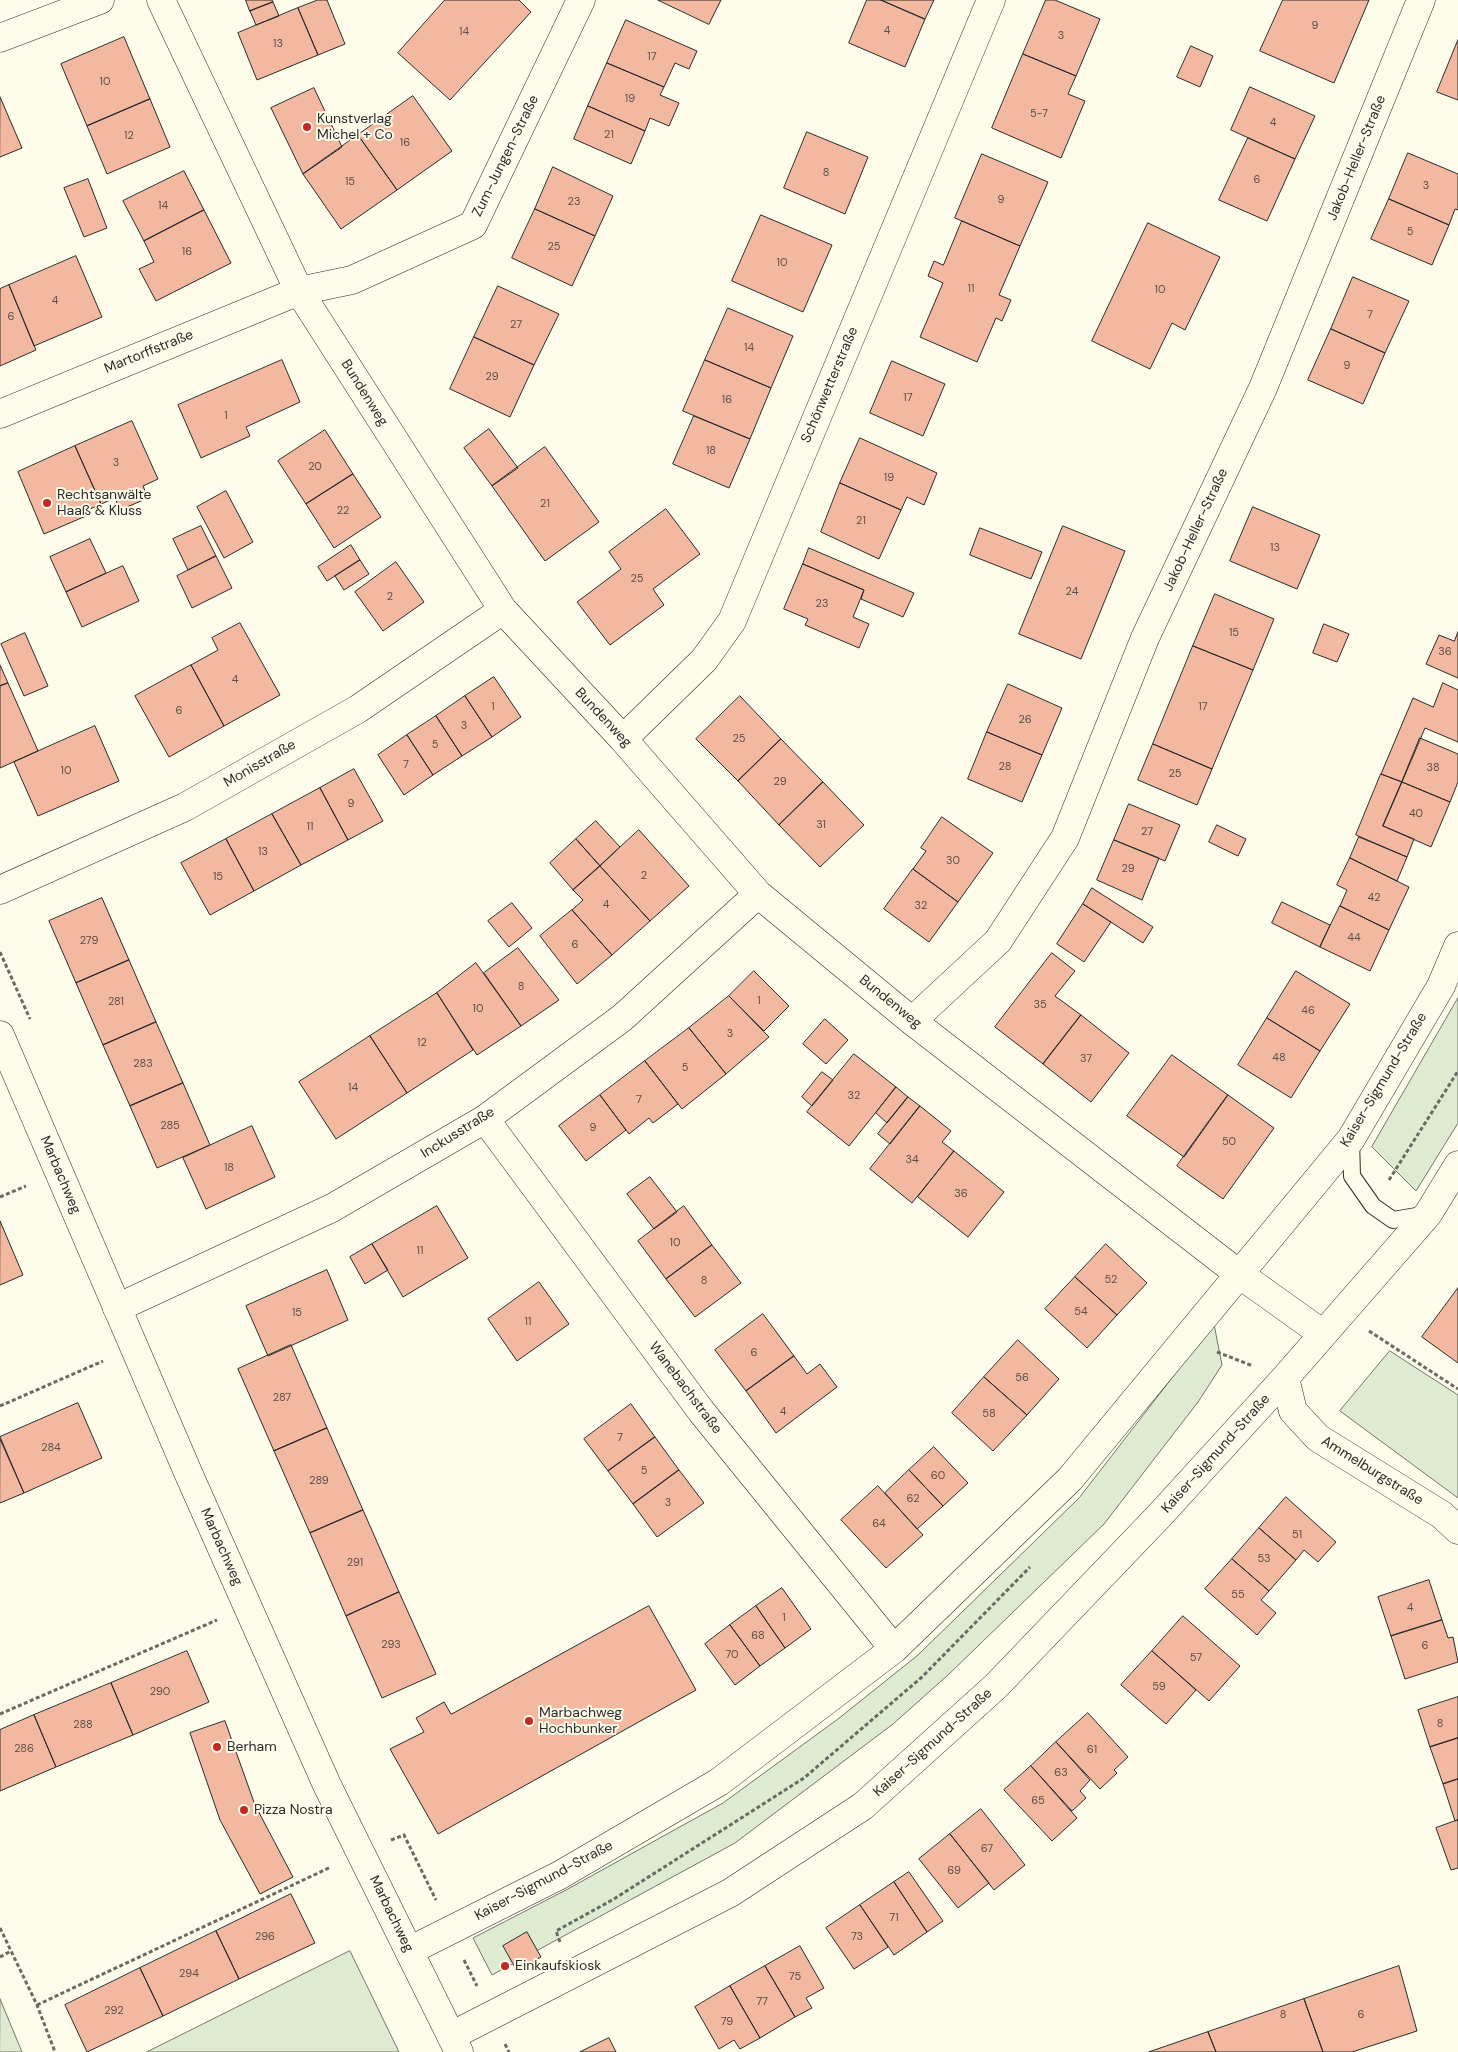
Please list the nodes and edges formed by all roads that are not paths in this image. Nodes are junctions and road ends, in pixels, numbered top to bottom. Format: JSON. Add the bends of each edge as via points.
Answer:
{"nodes":[{"id":1,"x":100,"y":0,"type":"edge"},
{"id":2,"x":161,"y":0,"type":"edge"},
{"id":3,"x":581,"y":0,"type":"edge"},
{"id":4,"x":991,"y":0,"type":"edge"},
{"id":5,"x":1421,"y":0,"type":"edge"},
{"id":6,"x":0,"y":38,"type":"edge"},
{"id":7,"x":299,"y":290,"type":"junction"},
{"id":8,"x":0,"y":414,"type":"edge"},
{"id":9,"x":503,"y":610,"type":"junction"},
{"id":10,"x":623,"y":739,"type":"junction"},
{"id":11,"x":0,"y":890,"type":"edge"},
{"id":12,"x":758,"y":894,"type":"junction"},
{"id":13,"x":1458,"y":946,"type":"edge"},
{"id":14,"x":912,"y":1021,"type":"junction"},
{"id":15,"x":0,"y":1034,"type":"edge"},
{"id":16,"x":485,"y":1119,"type":"junction"},
{"id":17,"x":1350,"y":1139,"type":"junction"},
{"id":18,"x":1458,"y":1165,"type":"edge"},
{"id":19,"x":1428,"y":1214,"type":"junction"},
{"id":20,"x":1239,"y":1274,"type":"junction"},
{"id":21,"x":117,"y":1308,"type":"junction"},
{"id":22,"x":1323,"y":1334,"type":"junction"},
{"id":23,"x":1285,"y":1378,"type":"junction"},
{"id":24,"x":1458,"y":1530,"type":"edge"},
{"id":25,"x":894,"y":1649,"type":"junction"},
{"id":26,"x":409,"y":1951,"type":"junction"},
{"id":27,"x":455,"y":2044,"type":"edge"}],
"edges":[{"from":1,"to":6,"type":"street"},
{"from":2,"to":7,"type":"street","name":"Bundenweg"},
{"from":3,"to":7,"type":"street","name":"Zum-Jungen-Straße","via":[[473,225],[352,280]]},
{"from":4,"to":10,"type":"street","name":"Schönwetterstraße","via":[[732,621],[704,660]]},
{"from":5,"to":14,"type":"street","name":"Jakob-Heller-Straße","via":[[1263,388],[1145,638],[1065,838],[998,941]]},
{"from":7,"to":8,"type":"street","name":"Martorffstraße"},
{"from":7,"to":9,"type":"street","name":"Bundenweg"},
{"from":9,"to":10,"type":"street","name":"Bundenweg"},
{"from":9,"to":11,"type":"street","name":"Monisstraße","via":[[358,709],[185,807]]},
{"from":10,"to":12,"type":"street","name":"Bundenweg"},
{"from":12,"to":14,"type":"street","name":"Bundenweg"},
{"from":12,"to":16,"type":"street","name":"Inckusstraße","via":[[622,1018]]},
{"from":13,"to":17,"type":"street","name":"Kaiser-Sigmund-Straße","via":[[1441,986]]},
{"from":14,"to":20,"type":"street","name":"Bundenweg"},
{"from":15,"to":21,"type":"street","name":"Marbachweg"},
{"from":16,"to":21,"type":"street","name":"Inckusstraße","via":[[332,1208]]},
{"from":16,"to":25,"type":"street","name":"Wanebachstraße","via":[[701,1411]]},
{"from":17,"to":19,"type":"lane","via":[[1352,1176],[1373,1206],[1393,1220]]},
{"from":17,"to":20,"type":"street","name":"Kaiser-Sigmund-Straße"},
{"from":18,"to":19,"type":"street","name":"Kaiser-Sigmund-Straße"},
{"from":19,"to":22,"type":"street","name":"Kaiser-Sigmund-Straße"},
{"from":20,"to":22,"type":"street"},
{"from":20,"to":25,"type":"street","name":"Kaiser-Sigmund-Straße","via":[[1070,1479]]},
{"from":21,"to":26,"type":"street","name":"Marbachweg","via":[[327,1785]]},
{"from":22,"to":23,"type":"street","name":"Kaiser-Sigmund-Straße"},
{"from":23,"to":24,"type":"street","name":"Ammelburgstraße","via":[[1293,1411],[1318,1438],[1442,1515]]},
{"from":23,"to":27,"type":"street","name":"Kaiser-Sigmund-Straße","via":[[1160,1516],[996,1686],[863,1806],[730,1893]]},
{"from":25,"to":26,"type":"street","name":"Kaiser-Sigmund-Straße","via":[[719,1782],[560,1875]]},
{"from":26,"to":27,"type":"street","name":"Marbachweg"}]}
